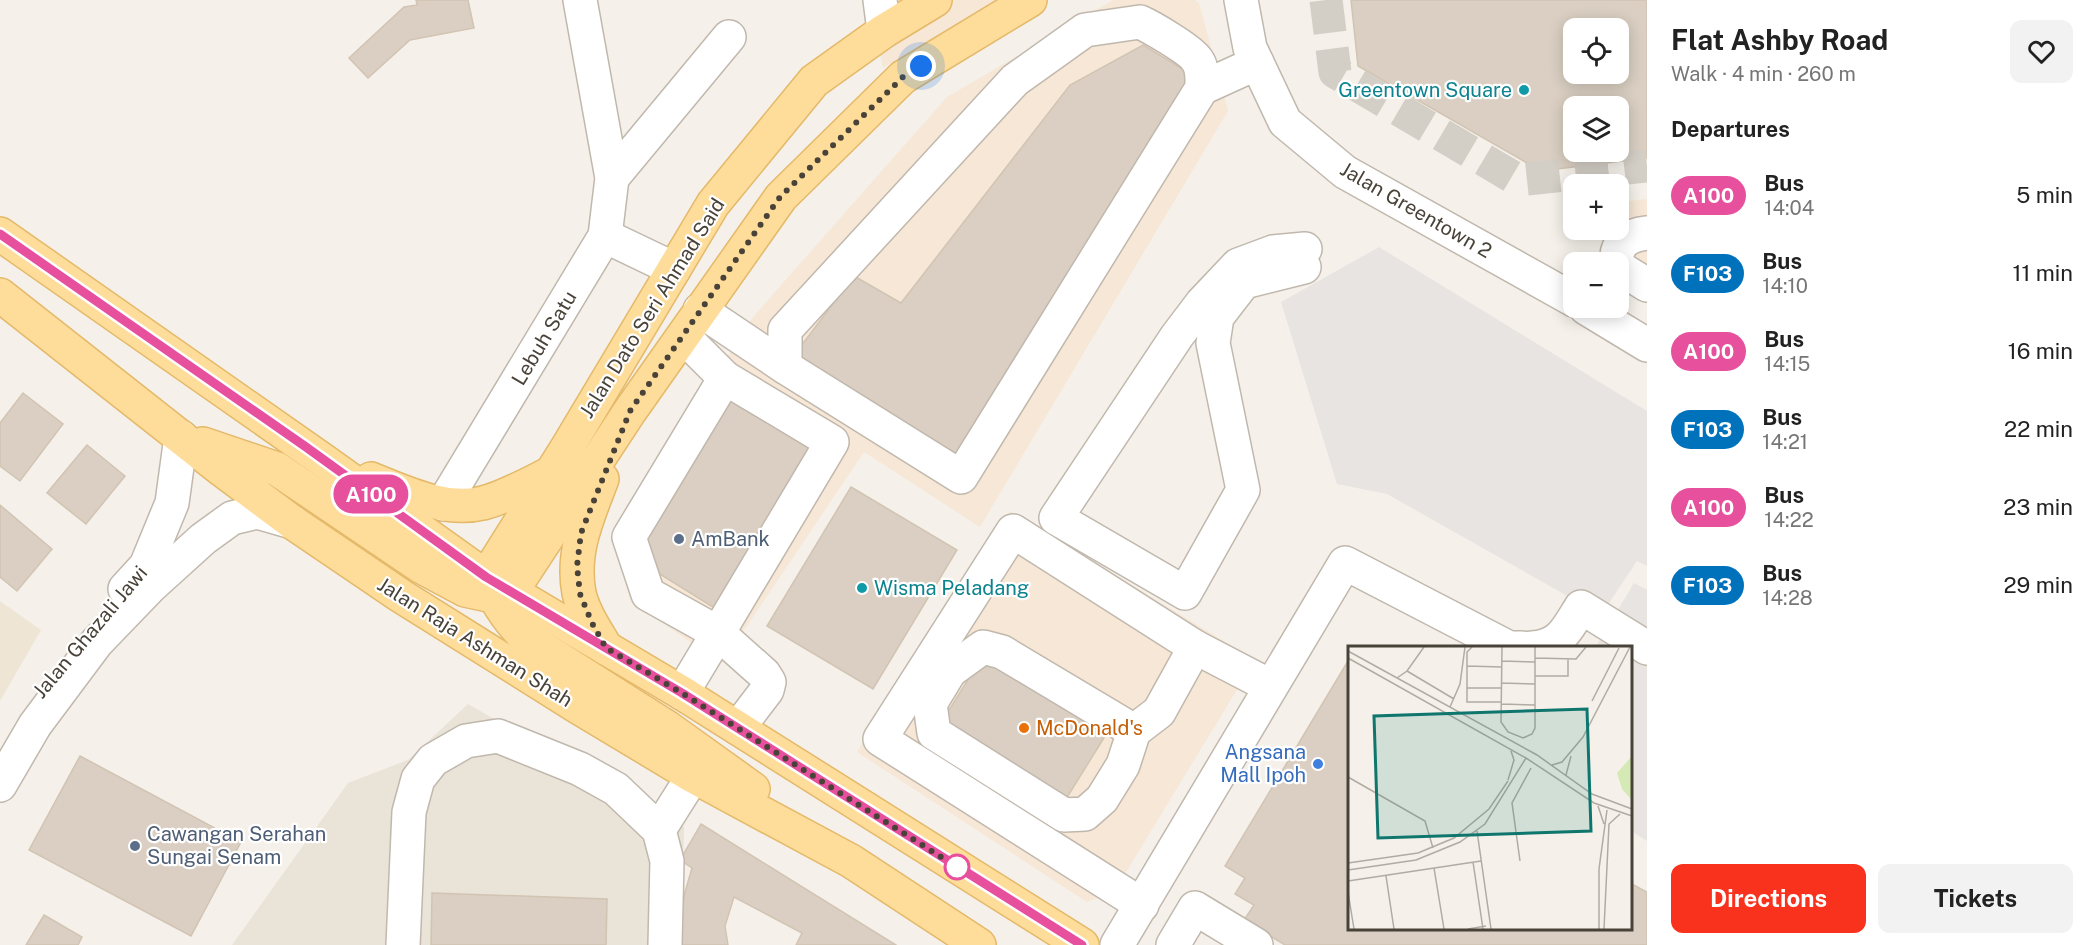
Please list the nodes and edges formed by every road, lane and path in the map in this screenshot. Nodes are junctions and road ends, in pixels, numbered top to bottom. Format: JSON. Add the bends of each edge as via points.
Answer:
{"nodes":[{"id":1,"x":580,"y":0,"type":"edge"},
{"id":2,"x":935,"y":0,"type":"edge"},
{"id":3,"x":1030,"y":0,"type":"edge"},
{"id":4,"x":1242,"y":0,"type":"edge"},
{"id":5,"x":882,"y":16,"type":"edge"},
{"id":6,"x":729,"y":37,"type":"dead end"},
{"id":7,"x":1253,"y":56,"type":"junction"},
{"id":8,"x":1199,"y":74,"type":"junction"},
{"id":9,"x":612,"y":178,"type":"junction"},
{"id":10,"x":1647,"y":232,"type":"edge"},
{"id":11,"x":0,"y":234,"type":"edge"},
{"id":12,"x":605,"y":236,"type":"junction"},
{"id":13,"x":1618,"y":252,"type":"edge"},
{"id":14,"x":1304,"y":258,"type":"joint"},
{"id":15,"x":674,"y":269,"type":"junction"},
{"id":16,"x":1629,"y":276,"type":"edge"},
{"id":17,"x":1647,"y":285,"type":"edge"},
{"id":18,"x":1563,"y":294,"type":"edge"},
{"id":19,"x":0,"y":295,"type":"edge"},
{"id":20,"x":1602,"y":318,"type":"edge"},
{"id":21,"x":692,"y":323,"type":"junction"},
{"id":22,"x":1647,"y":345,"type":"edge"},
{"id":23,"x":785,"y":367,"type":"junction"},
{"id":24,"x":725,"y":378,"type":"junction"},
{"id":25,"x":630,"y":411,"type":"junction"},
{"id":26,"x":181,"y":437,"type":"junction"},
{"id":27,"x":324,"y":461,"type":"junction"},
{"id":28,"x":551,"y":473,"type":"junction"},
{"id":29,"x":444,"y":504,"type":"junction"},
{"id":30,"x":292,"y":522,"type":"junction"},
{"id":31,"x":497,"y":588,"type":"junction"},
{"id":32,"x":718,"y":633,"type":"junction"},
{"id":33,"x":1505,"y":646,"type":"edge"},
{"id":34,"x":1546,"y":646,"type":"edge"},
{"id":35,"x":1195,"y":647,"type":"junction"},
{"id":36,"x":606,"y":648,"type":"junction"},
{"id":37,"x":1647,"y":648,"type":"edge"},
{"id":38,"x":1270,"y":686,"type":"junction"},
{"id":39,"x":682,"y":693,"type":"junction"},
{"id":40,"x":738,"y":728,"type":"junction"},
{"id":41,"x":1134,"y":731,"type":"junction"},
{"id":42,"x":934,"y":733,"type":"junction"},
{"id":43,"x":0,"y":750,"type":"edge"},
{"id":44,"x":693,"y":776,"type":"junction"},
{"id":45,"x":0,"y":785,"type":"edge"},
{"id":46,"x":659,"y":830,"type":"junction"},
{"id":47,"x":1029,"y":832,"type":"junction"},
{"id":48,"x":851,"y":861,"type":"junction"},
{"id":49,"x":1142,"y":905,"type":"junction"},
{"id":50,"x":403,"y":945,"type":"edge"},
{"id":51,"x":665,"y":945,"type":"edge"},
{"id":52,"x":979,"y":945,"type":"edge"},
{"id":53,"x":1082,"y":945,"type":"edge"},
{"id":54,"x":1117,"y":945,"type":"edge"},
{"id":55,"x":1173,"y":945,"type":"edge"},
{"id":56,"x":1256,"y":945,"type":"edge"}],
"edges":[{"from":1,"to":9,"type":"street"},
{"from":2,"to":5,"type":"main road","name":"Jalan Dato Seri Ahmad Said"},
{"from":3,"to":21,"type":"main road","name":"Jalan Dato Seri Ahmad Said","via":[[903,77],[780,197]]},
{"from":4,"to":7,"type":"street","name":"Jalan Greentown 2"},
{"from":5,"to":15,"type":"main road","name":"Jalan Dato Seri Ahmad Said","via":[[814,81],[713,204]]},
{"from":6,"to":9,"type":"street"},
{"from":7,"to":8,"type":"street"},
{"from":7,"to":18,"type":"street","name":"Jalan Greentown 2","via":[[1285,122],[1345,172]]},
{"from":8,"to":23,"type":"street","via":[[1153,27],[1140,22],[1085,30],[1016,80],[785,330]]},
{"from":8,"to":23,"type":"street","via":[[961,477]]},
{"from":9,"to":12,"type":"street"},
{"from":10,"to":13,"type":"street","via":[[1625,239]]},
{"from":11,"to":27,"type":"main road"},
{"from":12,"to":15,"type":"street"},
{"from":12,"to":29,"type":"street","name":"Lebuh Satu"},
{"from":14,"to":14,"type":"street","via":[[1244,282],[1216,318],[1213,343],[1243,490],[1185,592],[1056,518],[1178,336],[1238,265],[1273,252]]},
{"from":15,"to":28,"type":"main road","name":"Jalan Dato Seri Ahmad Said"},
{"from":16,"to":17,"type":"street"},
{"from":19,"to":26,"type":"main road","name":"Jalan Raja Ashman Shah"},
{"from":20,"to":22,"type":"street"},
{"from":21,"to":23,"type":"street"},
{"from":21,"to":24,"type":"street"},
{"from":21,"to":25,"type":"main road","name":"Jalan Dato Seri Ahmad Said"},
{"from":24,"to":32,"type":"street","via":[[629,537],[648,594]]},
{"from":24,"to":32,"type":"street","via":[[832,442]]},
{"from":25,"to":31,"type":"main road","name":"Jalan Dato Seri Ahmad Said"},
{"from":25,"to":36,"type":"main road","via":[[581,533],[577,566],[580,594]]},
{"from":26,"to":30,"type":"main road","name":"Jalan Raja Ashman Shah"},
{"from":26,"to":31,"type":"main road","via":[[277,469],[422,567],[465,590]]},
{"from":26,"to":43,"type":"street","name":"Jalan Ghazali Jawi","via":[[172,503],[146,567],[101,614],[41,688]]},
{"from":27,"to":29,"type":"main road","via":[[414,497]]},
{"from":27,"to":31,"type":"main road"},
{"from":28,"to":29,"type":"main road","via":[[482,503]]},
{"from":28,"to":31,"type":"main road","name":"Jalan Dato Seri Ahmad Said"},
{"from":30,"to":44,"type":"main road","name":"Jalan Raja Ashman Shah","via":[[411,602]]},
{"from":30,"to":45,"type":"street","via":[[257,512],[232,518],[150,586],[97,642],[35,725]]},
{"from":31,"to":36,"type":"main road"},
{"from":31,"to":48,"type":"main road","via":[[510,622],[526,638],[668,728]]},
{"from":32,"to":39,"type":"street"},
{"from":32,"to":40,"type":"street","via":[[769,682]]},
{"from":33,"to":38,"type":"street","via":[[1345,563]]},
{"from":34,"to":37,"type":"street","via":[[1562,638],[1581,607]]},
{"from":35,"to":38,"type":"street"},
{"from":35,"to":41,"type":"street","via":[[1159,712]]},
{"from":35,"to":47,"type":"street","via":[[1013,531],[880,739]]},
{"from":36,"to":39,"type":"main road"},
{"from":38,"to":49,"type":"street"},
{"from":39,"to":40,"type":"main road"},
{"from":40,"to":53,"type":"main road"},
{"from":41,"to":42,"type":"street","via":[[1124,765],[1102,799],[1085,814],[1064,815]]},
{"from":41,"to":42,"type":"street","via":[[1002,652],[982,647],[950,671],[930,704]]},
{"from":42,"to":47,"type":"street","via":[[945,759],[1013,810]]},
{"from":44,"to":46,"type":"street"},
{"from":44,"to":48,"type":"main road","name":"Jalan Raja Ashman Shah"},
{"from":46,"to":50,"type":"street","via":[[616,789],[580,770],[498,736],[466,741],[433,760],[418,779],[409,812]]},
{"from":46,"to":51,"type":"street","via":[[667,861]]},
{"from":47,"to":49,"type":"street"},
{"from":48,"to":52,"type":"main road","name":"Jalan Raja Ashman Shah"},
{"from":49,"to":54,"type":"street"},
{"from":55,"to":56,"type":"street","via":[[1195,908]]}]}
